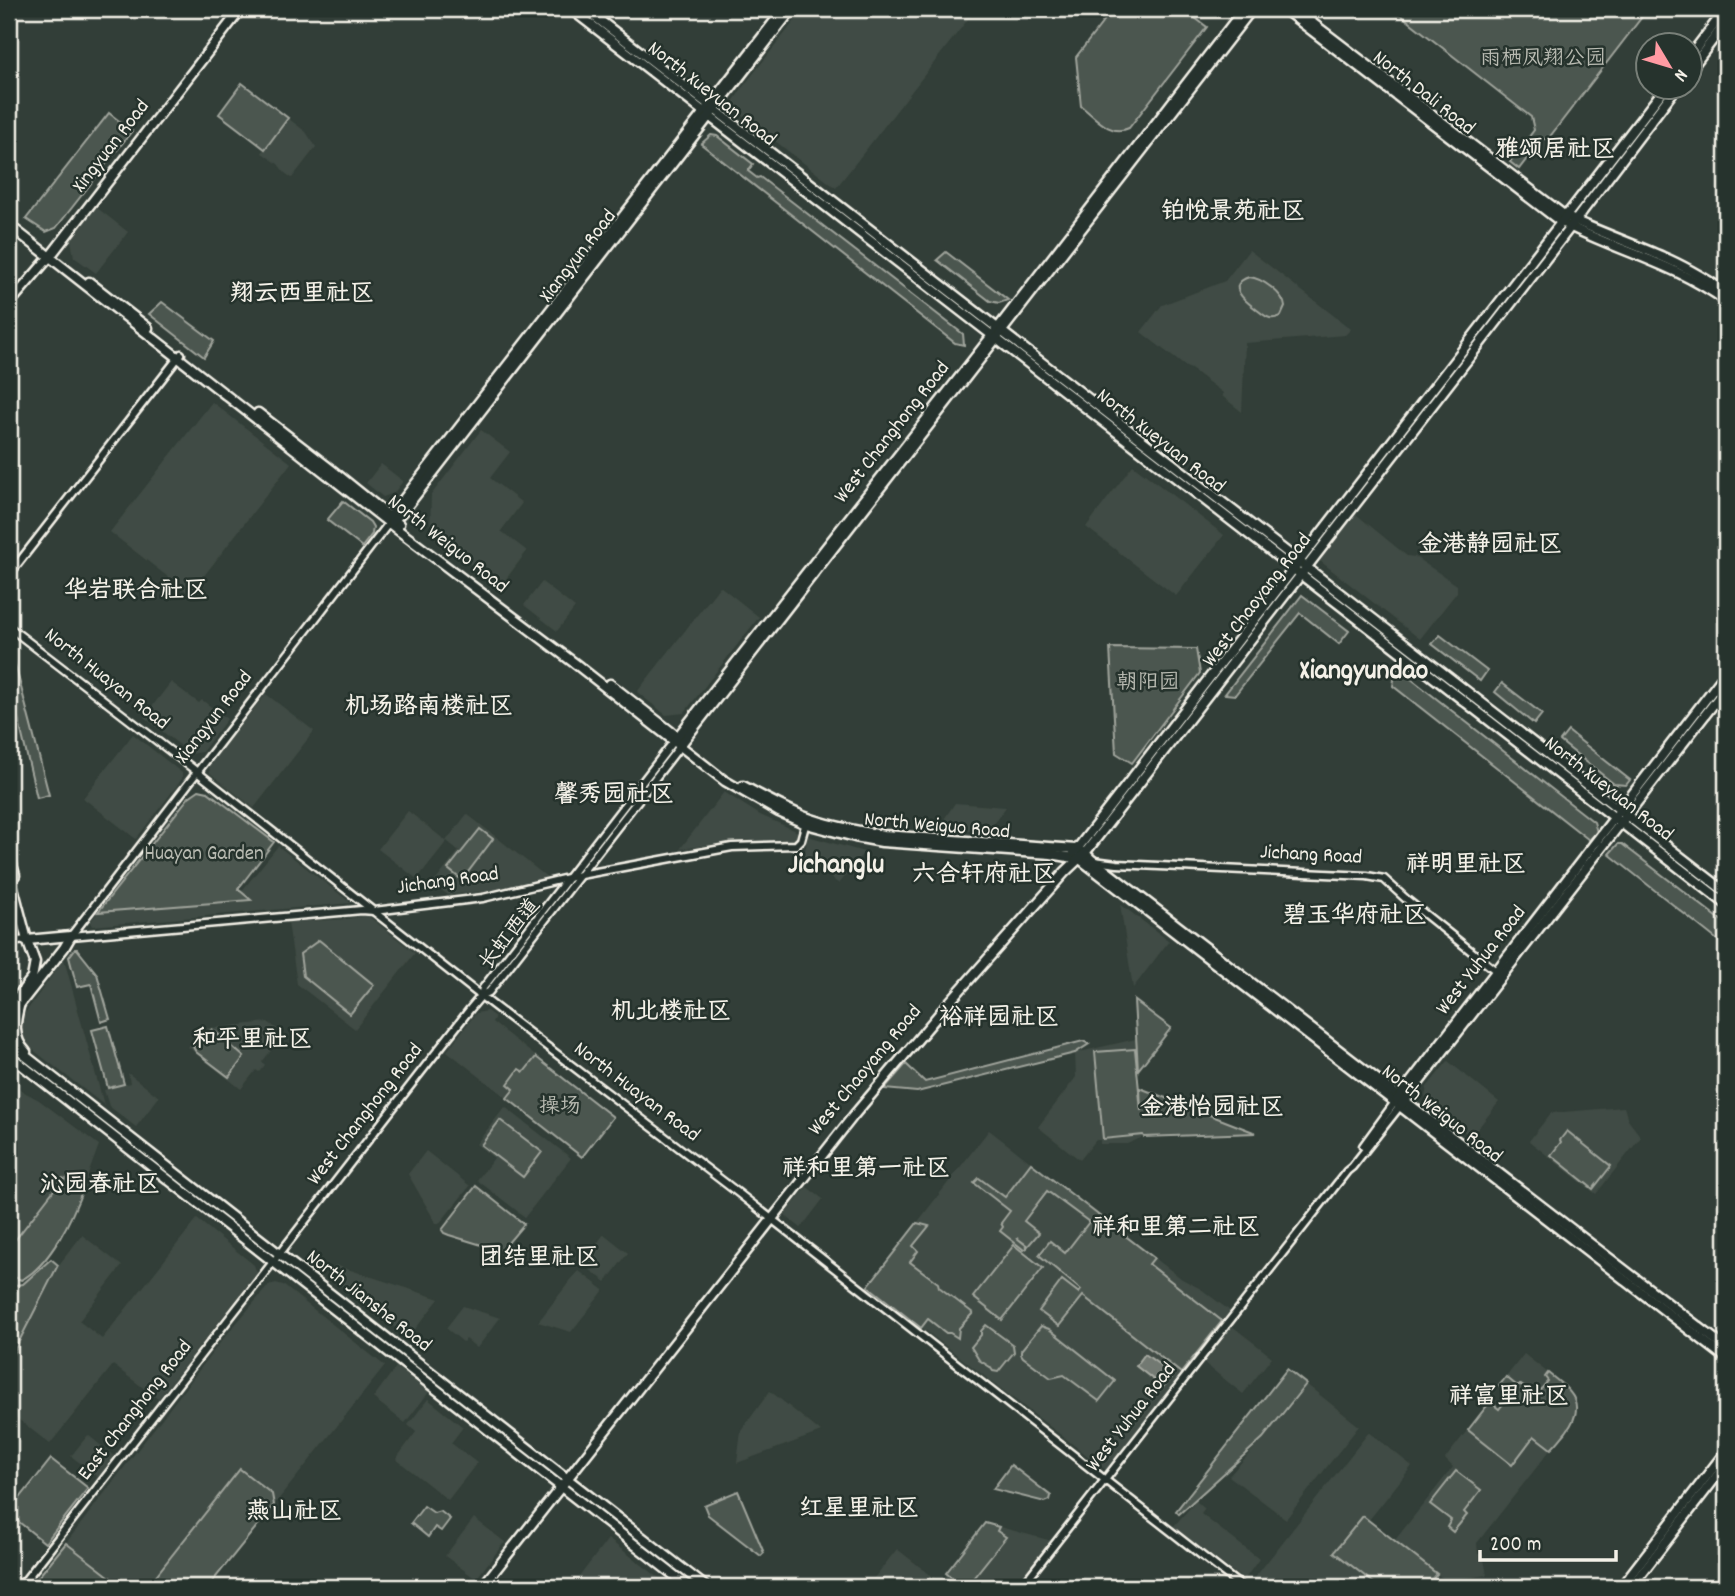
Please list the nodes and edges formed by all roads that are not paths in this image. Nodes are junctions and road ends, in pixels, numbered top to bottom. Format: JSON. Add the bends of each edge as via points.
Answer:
{"nodes":[{"id":1,"x":235,"y":9,"type":"edge"},
{"id":2,"x":241,"y":9,"type":"edge"},
{"id":3,"x":571,"y":9,"type":"edge"},
{"id":4,"x":586,"y":9,"type":"edge"},
{"id":5,"x":783,"y":9,"type":"edge"},
{"id":6,"x":792,"y":9,"type":"edge"},
{"id":7,"x":1244,"y":9,"type":"edge"},
{"id":8,"x":1252,"y":9,"type":"edge"},
{"id":9,"x":1284,"y":9,"type":"edge"},
{"id":10,"x":1294,"y":9,"type":"edge"},
{"id":11,"x":1726,"y":9,"type":"edge"},
{"id":12,"x":1726,"y":22,"type":"edge"},
{"id":13,"x":1704,"y":44,"type":"joint"},
{"id":14,"x":1654,"y":102,"type":"edge"},
{"id":15,"x":1665,"y":102,"type":"edge"},
{"id":16,"x":710,"y":110,"type":"junction"},
{"id":17,"x":9,"y":219,"type":"edge"},
{"id":18,"x":1563,"y":219,"type":"junction"},
{"id":19,"x":1572,"y":224,"type":"junction"},
{"id":20,"x":9,"y":225,"type":"edge"},
{"id":21,"x":48,"y":253,"type":"junction"},
{"id":22,"x":1726,"y":292,"type":"edge"},
{"id":23,"x":9,"y":297,"type":"edge"},
{"id":24,"x":1726,"y":302,"type":"edge"},
{"id":25,"x":9,"y":304,"type":"edge"},
{"id":26,"x":997,"y":333,"type":"junction"},
{"id":27,"x":180,"y":356,"type":"junction"},
{"id":28,"x":1144,"y":447,"type":"junction"},
{"id":29,"x":391,"y":520,"type":"junction"},
{"id":30,"x":1303,"y":564,"type":"junction"},
{"id":31,"x":9,"y":575,"type":"edge"},
{"id":32,"x":1294,"y":575,"type":"junction"},
{"id":33,"x":9,"y":627,"type":"edge"},
{"id":34,"x":1725,"y":674,"type":"edge"},
{"id":35,"x":1726,"y":688,"type":"edge"},
{"id":36,"x":1479,"y":699,"type":"junction"},
{"id":37,"x":1472,"y":707,"type":"junction"},
{"id":38,"x":679,"y":741,"type":"junction"},
{"id":39,"x":196,"y":771,"type":"junction"},
{"id":40,"x":1622,"y":816,"type":"junction"},
{"id":41,"x":806,"y":820,"type":"junction"},
{"id":42,"x":9,"y":854,"type":"edge"},
{"id":43,"x":1078,"y":854,"type":"junction"},
{"id":44,"x":1092,"y":860,"type":"junction"},
{"id":45,"x":9,"y":872,"type":"edge"},
{"id":46,"x":580,"y":875,"type":"junction"},
{"id":47,"x":569,"y":878,"type":"junction"},
{"id":48,"x":1726,"y":892,"type":"edge"},
{"id":49,"x":1726,"y":904,"type":"edge"},
{"id":50,"x":374,"y":911,"type":"junction"},
{"id":51,"x":71,"y":936,"type":"junction"},
{"id":52,"x":60,"y":937,"type":"junction"},
{"id":53,"x":1525,"y":940,"type":"junction"},
{"id":54,"x":9,"y":942,"type":"edge"},
{"id":55,"x":30,"y":943,"type":"junction"},
{"id":56,"x":64,"y":948,"type":"junction"},
{"id":57,"x":35,"y":962,"type":"junction"},
{"id":58,"x":1496,"y":971,"type":"junction"},
{"id":59,"x":481,"y":996,"type":"junction"},
{"id":60,"x":9,"y":998,"type":"edge"},
{"id":61,"x":20,"y":1003,"type":"junction"},
{"id":62,"x":9,"y":1007,"type":"edge"},
{"id":63,"x":9,"y":1018,"type":"edge"},
{"id":64,"x":9,"y":1043,"type":"edge"},
{"id":65,"x":9,"y":1055,"type":"edge"},
{"id":66,"x":9,"y":1063,"type":"edge"},
{"id":67,"x":71,"y":1092,"type":"junction"},
{"id":68,"x":1400,"y":1101,"type":"junction"},
{"id":69,"x":70,"y":1102,"type":"junction"},
{"id":70,"x":771,"y":1219,"type":"junction"},
{"id":71,"x":277,"y":1259,"type":"junction"},
{"id":72,"x":1726,"y":1348,"type":"edge"},
{"id":73,"x":1726,"y":1358,"type":"edge"},
{"id":74,"x":1726,"y":1451,"type":"edge"},
{"id":75,"x":1726,"y":1464,"type":"edge"},
{"id":76,"x":567,"y":1479,"type":"junction"},
{"id":77,"x":1105,"y":1481,"type":"junction"},
{"id":78,"x":561,"y":1487,"type":"junction"},
{"id":79,"x":20,"y":1587,"type":"edge"},
{"id":80,"x":482,"y":1587,"type":"edge"},
{"id":81,"x":689,"y":1587,"type":"edge"},
{"id":82,"x":706,"y":1587,"type":"edge"},
{"id":83,"x":1021,"y":1587,"type":"edge"},
{"id":84,"x":1242,"y":1587,"type":"edge"},
{"id":85,"x":1621,"y":1587,"type":"edge"},
{"id":86,"x":1631,"y":1587,"type":"edge"}],
"edges":[{"from":1,"to":21,"type":"main road","name":"Xingyuan Road"},
{"from":2,"to":21,"type":"main road","name":"Xingyuan Road"},
{"from":3,"to":16,"type":"main road","name":"North Xueyuan Road"},
{"from":4,"to":16,"type":"main road","name":"North Xueyuan Road"},
{"from":5,"to":16,"type":"main road","name":"Xiangyun Road"},
{"from":6,"to":16,"type":"main road","name":"Xiangyun Road"},
{"from":7,"to":26,"type":"main road","name":"West Changhong Road"},
{"from":8,"to":26,"type":"main road","name":"West Changhong Road"},
{"from":9,"to":18,"type":"main road","name":"North Dali Road"},
{"from":10,"to":18,"type":"main road","name":"North Dali Road"},
{"from":11,"to":13,"type":"main road"},
{"from":12,"to":13,"type":"main road"},
{"from":14,"to":18,"type":"main road","name":"West Chaoyang Road"},
{"from":15,"to":19,"type":"main road","name":"West Chaoyang Road"},
{"from":16,"to":26,"type":"main road","name":"North Xueyuan Road"},
{"from":16,"to":29,"type":"main road","name":"Xiangyun Road","via":[[405,509]]},
{"from":17,"to":21,"type":"main road","name":"North Weiguo Road"},
{"from":18,"to":19,"type":"main road","name":"North Dali Road"},
{"from":18,"to":30,"type":"main road","name":"West Chaoyang Road"},
{"from":19,"to":22,"type":"main road","name":"North Dali Road","via":[[1665,257]]},
{"from":19,"to":24,"type":"main road","name":"North Dali Road","via":[[1663,264]]},
{"from":19,"to":30,"type":"main road","name":"West Chaoyang Road"},
{"from":20,"to":21,"type":"main road","name":"North Weiguo Road"},
{"from":21,"to":23,"type":"main road","name":"Xingyuan Road"},
{"from":21,"to":25,"type":"main road","name":"Xingyuan Road"},
{"from":21,"to":27,"type":"main road","name":"North Weiguo Road"},
{"from":26,"to":28,"type":"main road","name":"North Xueyuan Road"},
{"from":26,"to":38,"type":"main road","name":"West Changhong Road"},
{"from":27,"to":29,"type":"main road","name":"North Weiguo Road"},
{"from":27,"to":31,"type":"street"},
{"from":28,"to":30,"type":"main road","name":"North Xueyuan Road"},
{"from":28,"to":32,"type":"main road","name":"North Xueyuan Road"},
{"from":29,"to":38,"type":"main road","name":"North Weiguo Road"},
{"from":29,"to":39,"type":"street","name":"Xiangyun Road"},
{"from":30,"to":32,"type":"main road","name":"West Chaoyang Road"},
{"from":30,"to":36,"type":"main road","name":"North Xueyuan Road"},
{"from":32,"to":37,"type":"main road","name":"North Xueyuan Road"},
{"from":32,"to":43,"type":"main road","name":"West Chaoyang Road"},
{"from":33,"to":39,"type":"street","name":"North Huayan Road"},
{"from":34,"to":40,"type":"main road","name":"West Yuhua Road"},
{"from":35,"to":40,"type":"main road","name":"West Yuhua Road"},
{"from":36,"to":37,"type":"main road"},
{"from":36,"to":40,"type":"main road","name":"North Xueyuan Road"},
{"from":37,"to":40,"type":"main road","name":"North Xueyuan Road"},
{"from":38,"to":41,"type":"main road","name":"North Weiguo Road","via":[[740,785]]},
{"from":38,"to":46,"type":"street","name":"West Changhong Road"},
{"from":38,"to":47,"type":"street","name":"West Changhong Road"},
{"from":39,"to":50,"type":"street","name":"North Huayan Road"},
{"from":39,"to":51,"type":"street","name":"Xiangyun Road"},
{"from":40,"to":48,"type":"main road","name":"North Xueyuan Road"},
{"from":40,"to":49,"type":"main road","name":"North Xueyuan Road"},
{"from":40,"to":53,"type":"main road","name":"West Yuhua Road"},
{"from":41,"to":43,"type":"main road","name":"North Weiguo Road","via":[[884,835]]},
{"from":41,"to":46,"type":"street","name":"Jichang Road","via":[[796,845],[732,847]]},
{"from":42,"to":55,"type":"main road"},
{"from":43,"to":44,"type":"main road","name":"North Weiguo Road"},
{"from":43,"to":68,"type":"main road","name":"North Weiguo Road"},
{"from":43,"to":70,"type":"main road","name":"West Chaoyang Road"},
{"from":44,"to":58,"type":"street","name":"Jichang Road","via":[[1384,879]]},
{"from":44,"to":68,"type":"main road","name":"North Weiguo Road"},
{"from":45,"to":55,"type":"main road"},
{"from":46,"to":47,"type":"street","name":"Jichang Road"},
{"from":46,"to":59,"type":"street","name":"长虹西道","via":[[489,992]]},
{"from":47,"to":50,"type":"street","name":"Jichang Road","via":[[484,898]]},
{"from":47,"to":59,"type":"street","name":"长虹西道"},
{"from":50,"to":51,"type":"street","name":"Jichang Road"},
{"from":50,"to":59,"type":"street","name":"North Huayan Road"},
{"from":51,"to":52,"type":"main road"},
{"from":51,"to":56,"type":"main road"},
{"from":52,"to":55,"type":"main road"},
{"from":52,"to":56,"type":"main road"},
{"from":53,"to":58,"type":"main road","name":"West Yuhua Road"},
{"from":53,"to":68,"type":"main road","name":"West Yuhua Road"},
{"from":54,"to":55,"type":"street"},
{"from":55,"to":57,"type":"main road"},
{"from":56,"to":61,"type":"main road"},
{"from":57,"to":60,"type":"main road"},
{"from":57,"to":62,"type":"main road","via":[[32,978]]},
{"from":58,"to":68,"type":"main road","name":"West Yuhua Road"},
{"from":59,"to":70,"type":"street","name":"North Huayan Road"},
{"from":59,"to":71,"type":"street","name":"West Changhong Road"},
{"from":61,"to":63,"type":"main road"},
{"from":61,"to":67,"type":"main road","via":[[15,1023],[19,1042]]},
{"from":64,"to":67,"type":"main road","name":"North Jianshe Road"},
{"from":65,"to":69,"type":"main road","name":"North Jianshe Road"},
{"from":66,"to":69,"type":"main road"},
{"from":67,"to":71,"type":"main road","name":"North Jianshe Road"},
{"from":68,"to":72,"type":"main road","name":"North Weiguo Road"},
{"from":68,"to":73,"type":"main road","name":"North Weiguo Road"},
{"from":68,"to":77,"type":"street","name":"West Yuhua Road"},
{"from":69,"to":71,"type":"main road","name":"North Jianshe Road"},
{"from":70,"to":76,"type":"main road","name":"West Chaoyang Road"},
{"from":70,"to":77,"type":"street","name":"North Huayan Road"},
{"from":71,"to":76,"type":"main road","name":"North Jianshe Road"},
{"from":71,"to":78,"type":"main road","name":"North Jianshe Road"},
{"from":71,"to":79,"type":"street","name":"East Changhong Road"},
{"from":74,"to":85,"type":"main road"},
{"from":75,"to":86,"type":"main road"},
{"from":76,"to":78,"type":"main road","name":"West Chaoyang Road"},
{"from":76,"to":82,"type":"main road","name":"North Jianshe Road"},
{"from":77,"to":83,"type":"street","name":"West Yuhua Road"},
{"from":77,"to":84,"type":"street","name":"North Huayan Road"},
{"from":78,"to":80,"type":"main road","name":"West Chaoyang Road"},
{"from":78,"to":81,"type":"main road","name":"North Jianshe Road"}]}
